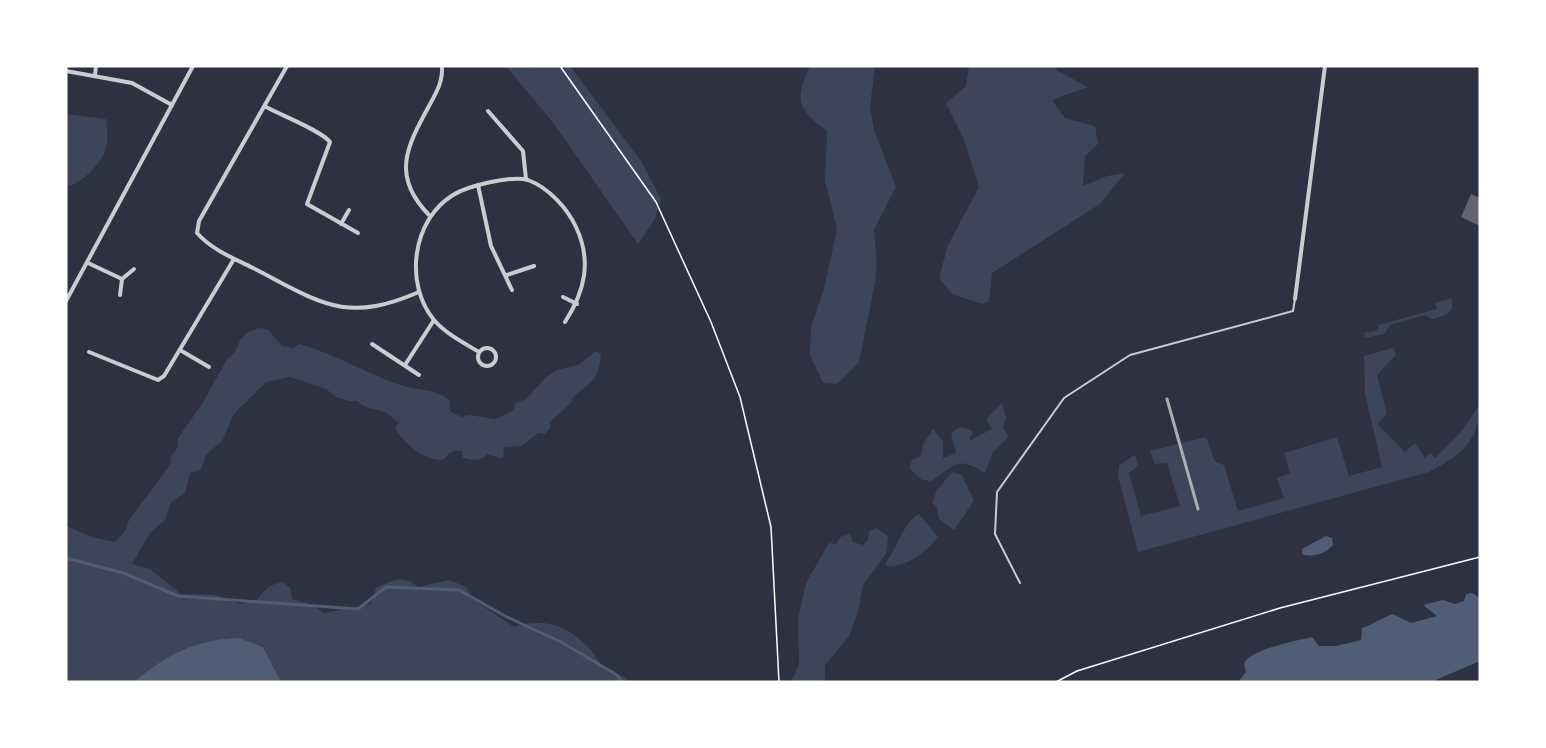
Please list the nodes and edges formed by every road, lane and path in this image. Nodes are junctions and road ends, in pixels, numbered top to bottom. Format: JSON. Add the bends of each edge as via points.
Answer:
{"nodes":[{"id":1,"x":96,"y":66,"type":"edge"},
{"id":2,"x":193,"y":66,"type":"edge"},
{"id":3,"x":287,"y":66,"type":"edge"},
{"id":4,"x":442,"y":66,"type":"edge"},
{"id":5,"x":560,"y":66,"type":"edge"},
{"id":6,"x":1325,"y":66,"type":"edge"},
{"id":7,"x":66,"y":71,"type":"edge"},
{"id":8,"x":95,"y":75,"type":"junction"},
{"id":9,"x":172,"y":105,"type":"junction"},
{"id":10,"x":266,"y":107,"type":"junction"},
{"id":11,"x":488,"y":111,"type":"dead end"},
{"id":12,"x":526,"y":179,"type":"junction"},
{"id":13,"x":478,"y":185,"type":"junction"},
{"id":14,"x":349,"y":210,"type":"dead end"},
{"id":15,"x":430,"y":216,"type":"junction"},
{"id":16,"x":341,"y":224,"type":"junction"},
{"id":17,"x":358,"y":233,"type":"dead end"},
{"id":18,"x":234,"y":259,"type":"junction"},
{"id":19,"x":88,"y":262,"type":"junction"},
{"id":20,"x":534,"y":266,"type":"dead end"},
{"id":21,"x":134,"y":269,"type":"dead end"},
{"id":22,"x":507,"y":275,"type":"junction"},
{"id":23,"x":122,"y":279,"type":"junction"},
{"id":24,"x":512,"y":290,"type":"dead end"},
{"id":25,"x":419,"y":292,"type":"junction"},
{"id":26,"x":120,"y":295,"type":"dead end"},
{"id":27,"x":563,"y":297,"type":"dead end"},
{"id":28,"x":1295,"y":298,"type":"joint"},
{"id":29,"x":66,"y":301,"type":"edge"},
{"id":30,"x":577,"y":304,"type":"junction"},
{"id":31,"x":434,"y":320,"type":"junction"},
{"id":32,"x":566,"y":322,"type":"dead end"},
{"id":33,"x":372,"y":344,"type":"dead end"},
{"id":34,"x":180,"y":350,"type":"junction"},
{"id":35,"x":89,"y":352,"type":"dead end"},
{"id":36,"x":479,"y":352,"type":"junction"},
{"id":37,"x":405,"y":364,"type":"junction"},
{"id":38,"x":209,"y":367,"type":"dead end"},
{"id":39,"x":420,"y":375,"type":"dead end"},
{"id":40,"x":1480,"y":557,"type":"edge"},
{"id":41,"x":1020,"y":583,"type":"dead end"},
{"id":42,"x":779,"y":682,"type":"edge"},
{"id":43,"x":1056,"y":682,"type":"edge"}],
"edges":[{"from":1,"to":8,"type":"street"},
{"from":2,"to":9,"type":"street"},
{"from":3,"to":10,"type":"street"},
{"from":4,"to":15,"type":"street","via":[[439,87],[412,136],[405,168],[417,203]]},
{"from":5,"to":42,"type":"path","via":[[656,202],[711,322],[740,397],[771,527]]},
{"from":6,"to":28,"type":"street"},
{"from":7,"to":8,"type":"street"},
{"from":8,"to":9,"type":"street","via":[[132,83]]},
{"from":9,"to":19,"type":"street"},
{"from":10,"to":16,"type":"street","via":[[311,128],[330,142],[307,204]]},
{"from":10,"to":18,"type":"street","via":[[199,221],[197,233],[204,242]]},
{"from":11,"to":12,"type":"street","via":[[523,152]]},
{"from":12,"to":13,"type":"street"},
{"from":12,"to":30,"type":"street","via":[[545,189],[565,209],[581,237],[586,264]]},
{"from":13,"to":15,"type":"street","via":[[452,195]]},
{"from":13,"to":22,"type":"street","via":[[491,246]]},
{"from":14,"to":16,"type":"street"},
{"from":15,"to":25,"type":"street","via":[[417,251]]},
{"from":16,"to":17,"type":"street"},
{"from":18,"to":25,"type":"street","via":[[337,308],[372,308]]},
{"from":18,"to":34,"type":"street"},
{"from":19,"to":23,"type":"street"},
{"from":19,"to":29,"type":"street"},
{"from":20,"to":22,"type":"street"},
{"from":21,"to":23,"type":"street"},
{"from":22,"to":24,"type":"street"},
{"from":23,"to":26,"type":"street"},
{"from":25,"to":31,"type":"street"},
{"from":27,"to":30,"type":"street"},
{"from":28,"to":41,"type":"lane","via":[[1293,311],[1130,355],[1064,398],[997,492],[995,534]]},
{"from":30,"to":32,"type":"street"},
{"from":31,"to":36,"type":"street"},
{"from":31,"to":37,"type":"street"},
{"from":33,"to":37,"type":"street"},
{"from":34,"to":35,"type":"street","via":[[158,380]]},
{"from":34,"to":38,"type":"street"},
{"from":36,"to":36,"type":"street","via":[[494,351],[494,363],[482,364]]},
{"from":37,"to":39,"type":"street"},
{"from":40,"to":43,"type":"path","via":[[1280,608],[1077,671]]}]}
